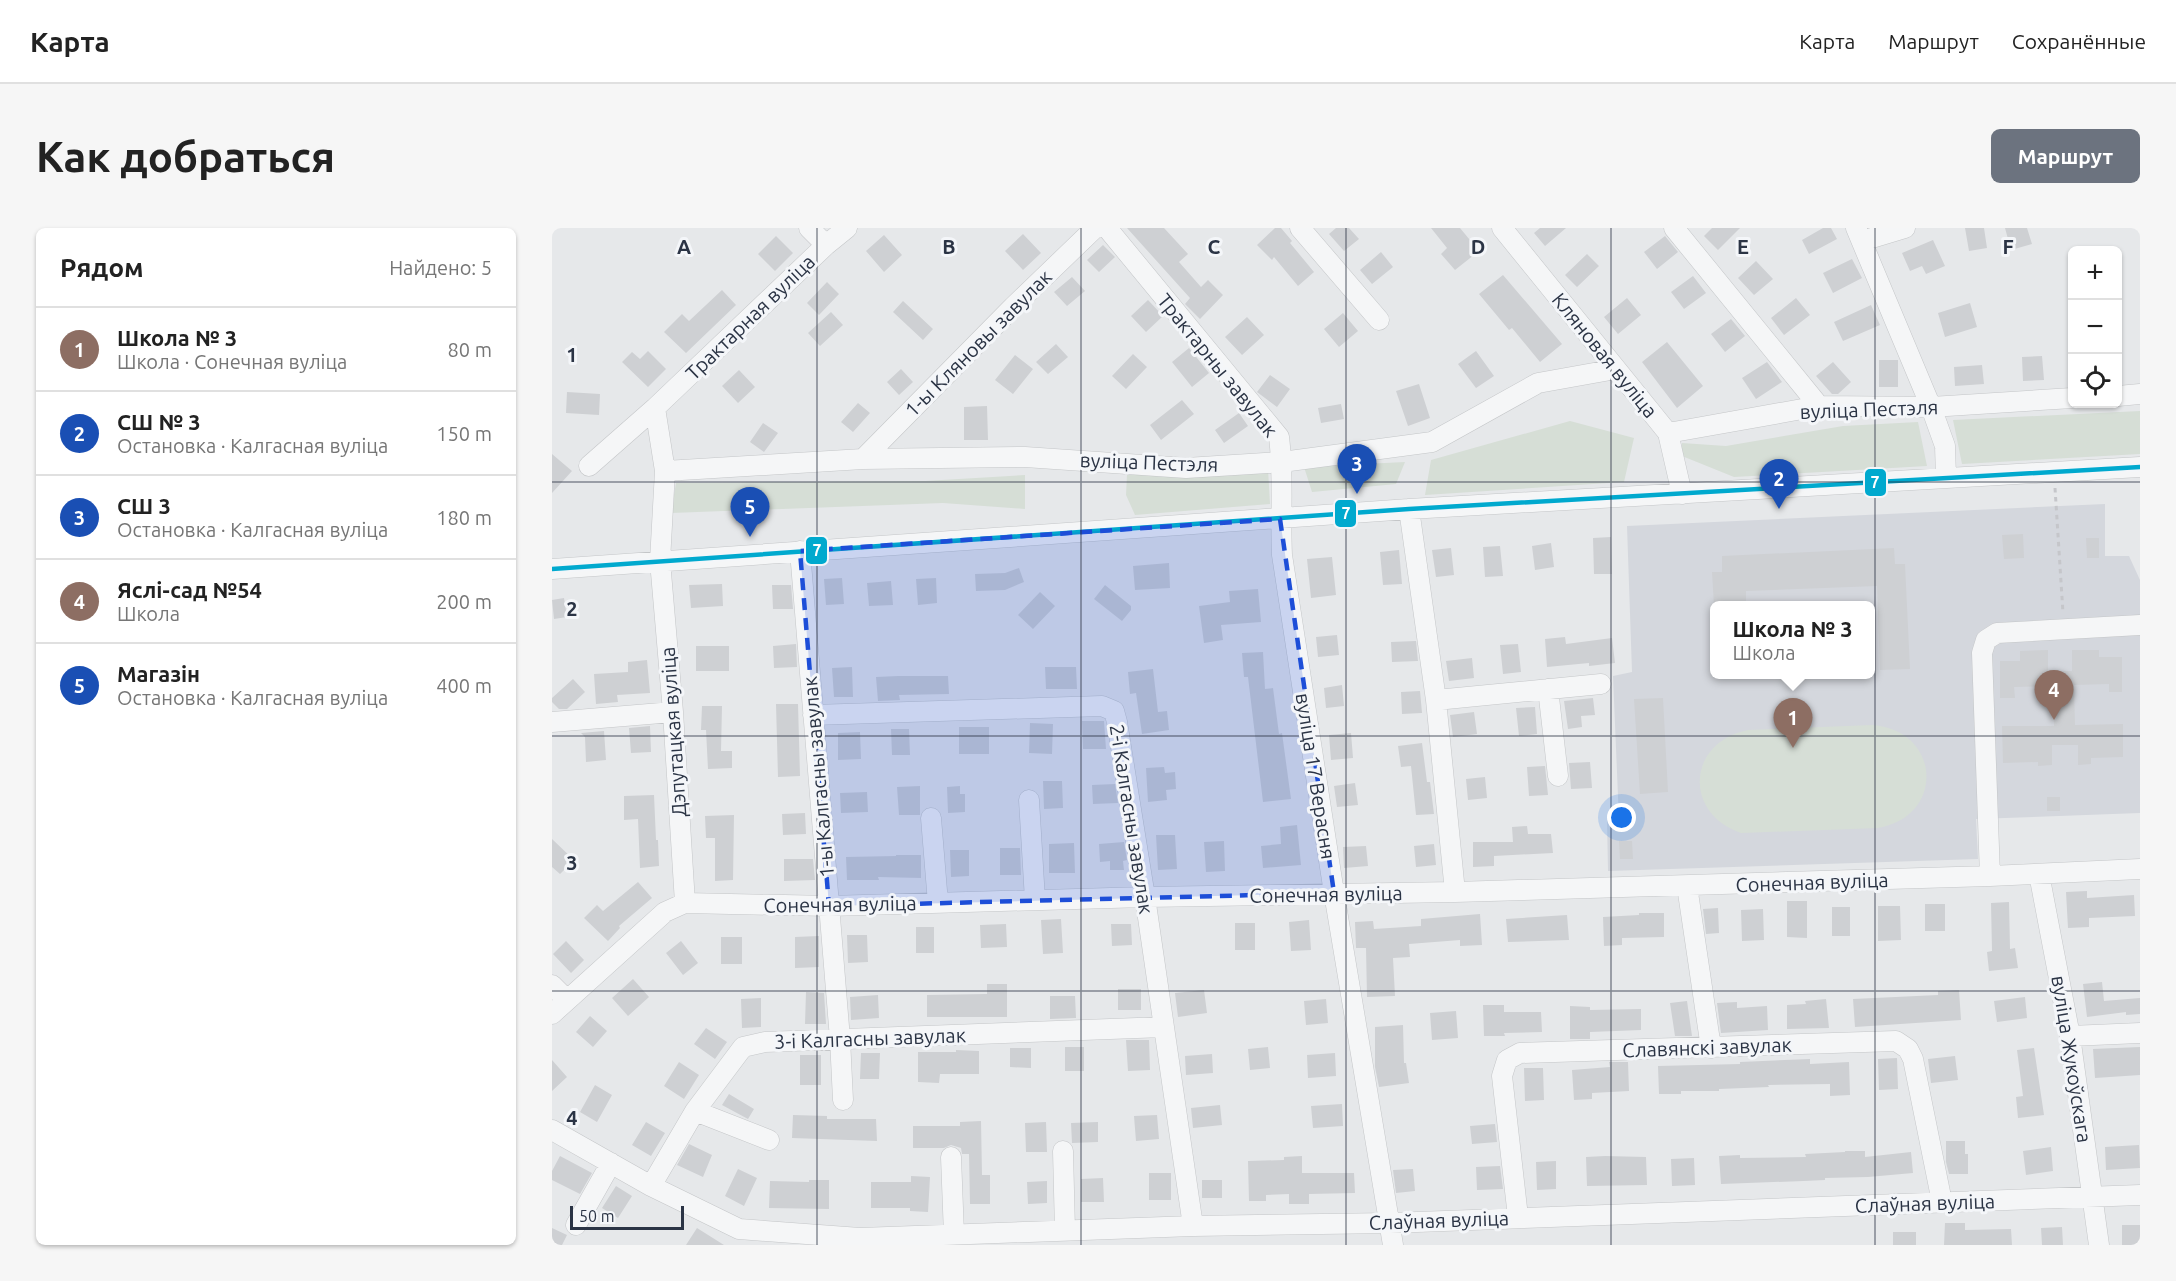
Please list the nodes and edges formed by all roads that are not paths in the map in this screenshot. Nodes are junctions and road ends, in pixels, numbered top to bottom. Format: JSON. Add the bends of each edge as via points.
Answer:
{"nodes":[{"id":1,"x":809,"y":228,"type":"edge"},
{"id":2,"x":847,"y":228,"type":"edge"},
{"id":3,"x":1095,"y":228,"type":"edge"},
{"id":4,"x":1107,"y":228,"type":"edge"},
{"id":5,"x":1300,"y":228,"type":"edge"},
{"id":6,"x":1502,"y":228,"type":"edge"},
{"id":7,"x":1674,"y":228,"type":"edge"},
{"id":8,"x":1905,"y":228,"type":"edge"},
{"id":9,"x":1859,"y":234,"type":"edge"},
{"id":10,"x":826,"y":245,"type":"junction"},
{"id":11,"x":1379,"y":320,"type":"dead end"},
{"id":12,"x":1616,"y":369,"type":"junction"},
{"id":13,"x":2140,"y":394,"type":"edge"},
{"id":14,"x":2122,"y":396,"type":"edge"},
{"id":15,"x":2068,"y":398,"type":"edge"},
{"id":16,"x":1819,"y":406,"type":"junction"},
{"id":17,"x":1931,"y":407,"type":"junction"},
{"id":18,"x":655,"y":408,"type":"junction"},
{"id":19,"x":1668,"y":433,"type":"junction"},
{"id":20,"x":863,"y":459,"type":"junction"},
{"id":21,"x":1282,"y":462,"type":"junction"},
{"id":22,"x":589,"y":466,"type":"dead end"},
{"id":23,"x":2140,"y":468,"type":"edge"},
{"id":24,"x":664,"y":471,"type":"junction"},
{"id":25,"x":1946,"y":477,"type":"junction"},
{"id":26,"x":1682,"y":494,"type":"junction"},
{"id":27,"x":1409,"y":509,"type":"junction"},
{"id":28,"x":1280,"y":519,"type":"junction"},
{"id":29,"x":800,"y":551,"type":"junction"},
{"id":30,"x":660,"y":561,"type":"junction"},
{"id":31,"x":552,"y":568,"type":"edge"},
{"id":32,"x":2140,"y":625,"type":"edge"},
{"id":33,"x":1601,"y":684,"type":"dead end"},
{"id":34,"x":1548,"y":689,"type":"junction"},
{"id":35,"x":1436,"y":700,"type":"junction"},
{"id":36,"x":673,"y":712,"type":"junction"},
{"id":37,"x":813,"y":715,"type":"junction"},
{"id":38,"x":552,"y":722,"type":"edge"},
{"id":39,"x":1558,"y":776,"type":"dead end"},
{"id":40,"x":1029,"y":800,"type":"dead end"},
{"id":41,"x":931,"y":818,"type":"dead end"},
{"id":42,"x":2140,"y":869,"type":"edge"},
{"id":43,"x":2039,"y":874,"type":"junction"},
{"id":44,"x":1990,"y":876,"type":"junction"},
{"id":45,"x":1687,"y":886,"type":"junction"},
{"id":46,"x":1455,"y":892,"type":"junction"},
{"id":47,"x":1334,"y":893,"type":"junction"},
{"id":48,"x":1145,"y":897,"type":"junction"},
{"id":49,"x":1035,"y":900,"type":"junction"},
{"id":50,"x":685,"y":903,"type":"junction"},
{"id":51,"x":938,"y":903,"type":"junction"},
{"id":52,"x":829,"y":906,"type":"junction"},
{"id":53,"x":552,"y":985,"type":"edge"},
{"id":54,"x":567,"y":1000,"type":"junction"},
{"id":55,"x":552,"y":1014,"type":"edge"},
{"id":56,"x":1164,"y":1027,"type":"junction"},
{"id":57,"x":2140,"y":1033,"type":"edge"},
{"id":58,"x":2070,"y":1036,"type":"junction"},
{"id":59,"x":840,"y":1039,"type":"junction"},
{"id":60,"x":1711,"y":1048,"type":"junction"},
{"id":61,"x":843,"y":1101,"type":"dead end"},
{"id":62,"x":695,"y":1111,"type":"junction"},
{"id":63,"x":552,"y":1130,"type":"edge"},
{"id":64,"x":769,"y":1140,"type":"dead end"},
{"id":65,"x":1063,"y":1151,"type":"dead end"},
{"id":66,"x":951,"y":1157,"type":"dead end"},
{"id":67,"x":610,"y":1163,"type":"junction"},
{"id":68,"x":651,"y":1186,"type":"junction"},
{"id":69,"x":2140,"y":1195,"type":"edge"},
{"id":70,"x":2093,"y":1197,"type":"junction"},
{"id":71,"x":1942,"y":1202,"type":"junction"},
{"id":72,"x":1518,"y":1217,"type":"junction"},
{"id":73,"x":1390,"y":1223,"type":"junction"},
{"id":74,"x":576,"y":1225,"type":"dead end"},
{"id":75,"x":1193,"y":1226,"type":"junction"},
{"id":76,"x":1065,"y":1231,"type":"junction"},
{"id":77,"x":954,"y":1235,"type":"junction"},
{"id":78,"x":737,"y":1237,"type":"edge"},
{"id":79,"x":1393,"y":1245,"type":"edge"},
{"id":80,"x":2099,"y":1245,"type":"edge"}],
"edges":[{"from":1,"to":10,"type":"street"},
{"from":2,"to":10,"type":"street","name":"Трактарная вуліца"},
{"from":3,"to":20,"type":"street","name":"1-ы Кляновы завулак"},
{"from":4,"to":21,"type":"street","name":"Трактарны завулак","via":[[1279,437]]},
{"from":5,"to":11,"type":"street"},
{"from":6,"to":12,"type":"street","name":"Кляновая вуліца"},
{"from":7,"to":16,"type":"street"},
{"from":8,"to":9,"type":"street"},
{"from":9,"to":17,"type":"street"},
{"from":10,"to":18,"type":"street","name":"Трактарная вуліца"},
{"from":12,"to":19,"type":"street","name":"Кляновая вуліца"},
{"from":12,"to":21,"type":"street","name":"вуліца Пестэля","via":[[1538,383],[1432,442]]},
{"from":13,"to":14,"type":"street"},
{"from":15,"to":17,"type":"street","name":"вуліца Пестэля"},
{"from":16,"to":17,"type":"street","name":"вуліца Пестэля"},
{"from":16,"to":19,"type":"street","name":"вуліца Пестэля"},
{"from":17,"to":25,"type":"street","via":[[1945,446]]},
{"from":18,"to":22,"type":"street","name":"Трактарная вуліца"},
{"from":18,"to":24,"type":"street","name":"Дэпутацкая вуліца"},
{"from":19,"to":26,"type":"street","name":"Кляновая вуліца"},
{"from":20,"to":21,"type":"street","name":"вуліца Пестэля","via":[[1025,457],[1186,468]]},
{"from":20,"to":24,"type":"street","name":"вуліца Пестэля"},
{"from":21,"to":28,"type":"street","name":"Трактарны завулак"},
{"from":23,"to":25,"type":"street"},
{"from":24,"to":30,"type":"street","name":"Дэпутацкая вуліца"},
{"from":25,"to":26,"type":"street"},
{"from":26,"to":27,"type":"street"},
{"from":27,"to":28,"type":"street"},
{"from":27,"to":35,"type":"street"},
{"from":28,"to":29,"type":"street"},
{"from":28,"to":47,"type":"street","name":"вуліца 17 Верасня","via":[[1282,555]]},
{"from":29,"to":30,"type":"street"},
{"from":29,"to":37,"type":"street","name":"1-ы Калгасны завулак"},
{"from":30,"to":31,"type":"street"},
{"from":30,"to":36,"type":"street","name":"Дэпутацкая вуліца"},
{"from":32,"to":44,"type":"street","via":[[1997,633],[1986,640],[1982,653]]},
{"from":33,"to":34,"type":"street"},
{"from":34,"to":35,"type":"street"},
{"from":34,"to":39,"type":"street"},
{"from":35,"to":46,"type":"street"},
{"from":36,"to":38,"type":"street"},
{"from":36,"to":50,"type":"street","name":"Дэпутацкая вуліца"},
{"from":37,"to":48,"type":"street","name":"2-і Калгасны завулак","via":[[1102,706],[1114,711]]},
{"from":37,"to":52,"type":"street","name":"1-ы Калгасны завулак"},
{"from":40,"to":49,"type":"street"},
{"from":41,"to":51,"type":"street"},
{"from":42,"to":43,"type":"street","name":"Сонечная вуліца"},
{"from":43,"to":44,"type":"street","name":"Сонечная вуліца"},
{"from":43,"to":58,"type":"street","name":"вуліца Жукоўскага"},
{"from":44,"to":45,"type":"street","name":"Сонечная вуліца"},
{"from":45,"to":46,"type":"street","name":"Сонечная вуліца"},
{"from":45,"to":60,"type":"street"},
{"from":46,"to":47,"type":"street","name":"Сонечная вуліца"},
{"from":47,"to":48,"type":"street","name":"Сонечная вуліца"},
{"from":47,"to":73,"type":"street","name":"вуліца 17 Верасня"},
{"from":48,"to":49,"type":"street","name":"Сонечная вуліца"},
{"from":48,"to":56,"type":"street","name":"2-і Калгасны завулак"},
{"from":49,"to":51,"type":"street","name":"Сонечная вуліца"},
{"from":50,"to":52,"type":"street","name":"Сонечная вуліца"},
{"from":50,"to":54,"type":"street","via":[[665,912]]},
{"from":51,"to":52,"type":"street","name":"Сонечная вуліца"},
{"from":52,"to":59,"type":"street","name":"1-ы Калгасны завулак"},
{"from":53,"to":54,"type":"street"},
{"from":54,"to":55,"type":"street"},
{"from":56,"to":59,"type":"street","name":"3-і Калгасны завулак"},
{"from":56,"to":75,"type":"street","name":"2-і Калгасны завулак"},
{"from":57,"to":58,"type":"street"},
{"from":58,"to":70,"type":"street","name":"вуліца Жукоўскага"},
{"from":59,"to":61,"type":"street","name":"1-ы Калгасны завулак"},
{"from":59,"to":62,"type":"street","name":"3-і Калгасны завулак","via":[[765,1042],[743,1047]]},
{"from":60,"to":71,"type":"street","name":"Славянскі завулак","via":[[1896,1041],[1908,1049]]},
{"from":60,"to":72,"type":"street","name":"Славянскі завулак","via":[[1520,1053],[1507,1060],[1502,1076]]},
{"from":62,"to":64,"type":"street"},
{"from":62,"to":68,"type":"street","name":"3-і Калгасны завулак"},
{"from":63,"to":67,"type":"street"},
{"from":65,"to":76,"type":"street"},
{"from":66,"to":77,"type":"street"},
{"from":67,"to":68,"type":"street"},
{"from":67,"to":74,"type":"street"},
{"from":68,"to":78,"type":"street"},
{"from":69,"to":70,"type":"street","name":"Слаўная вуліца"},
{"from":70,"to":71,"type":"street","name":"Слаўная вуліца"},
{"from":70,"to":80,"type":"street","name":"вуліца Жукоўскага"},
{"from":71,"to":72,"type":"street","name":"Слаўная вуліца"},
{"from":72,"to":73,"type":"street","name":"Слаўная вуліца"},
{"from":73,"to":75,"type":"street","name":"Слаўная вуліца"},
{"from":73,"to":79,"type":"street","name":"вуліца 17 Верасня"},
{"from":75,"to":76,"type":"street","name":"Слаўная вуліца"},
{"from":76,"to":77,"type":"street","name":"Слаўная вуліца"},
{"from":77,"to":78,"type":"street","name":"Слаўная вуліца"}]}
